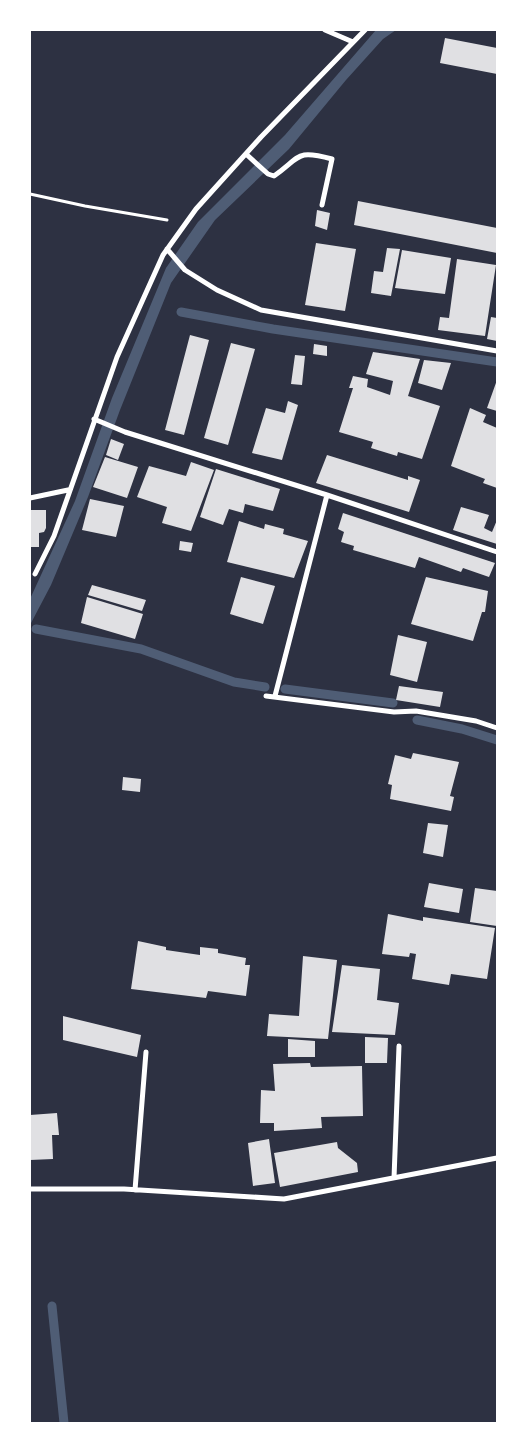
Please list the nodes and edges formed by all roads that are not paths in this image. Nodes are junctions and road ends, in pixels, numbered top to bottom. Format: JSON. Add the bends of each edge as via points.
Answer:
{"nodes":[{"id":1,"x":324,"y":30,"type":"edge"},
{"id":2,"x":365,"y":30,"type":"edge"},
{"id":3,"x":354,"y":42,"type":"junction"},
{"id":4,"x":246,"y":154,"type":"junction"},
{"id":5,"x":322,"y":205,"type":"dead end"},
{"id":6,"x":167,"y":249,"type":"junction"},
{"id":7,"x":497,"y":352,"type":"edge"},
{"id":8,"x":94,"y":419,"type":"junction"},
{"id":9,"x":68,"y":490,"type":"junction"},
{"id":10,"x":327,"y":495,"type":"junction"},
{"id":11,"x":30,"y":498,"type":"edge"},
{"id":12,"x":497,"y":552,"type":"edge"},
{"id":13,"x":36,"y":574,"type":"dead end"},
{"id":14,"x":266,"y":696,"type":"dead end"},
{"id":15,"x":275,"y":696,"type":"junction"},
{"id":16,"x":497,"y":728,"type":"edge"},
{"id":17,"x":399,"y":1046,"type":"dead end"},
{"id":18,"x":146,"y":1052,"type":"dead end"},
{"id":19,"x":497,"y":1158,"type":"edge"},
{"id":20,"x":394,"y":1178,"type":"junction"},
{"id":21,"x":30,"y":1189,"type":"edge"},
{"id":22,"x":135,"y":1190,"type":"junction"}],
"edges":[{"from":1,"to":3,"type":"street"},
{"from":2,"to":3,"type":"street"},
{"from":3,"to":4,"type":"street"},
{"from":4,"to":5,"type":"street","via":[[274,176],[294,158],[309,153],[332,159]]},
{"from":4,"to":6,"type":"street"},
{"from":6,"to":7,"type":"street","via":[[186,270],[218,290],[261,310]]},
{"from":6,"to":8,"type":"street","via":[[136,311]]},
{"from":8,"to":9,"type":"street"},
{"from":8,"to":10,"type":"street","via":[[125,432]]},
{"from":9,"to":11,"type":"street"},
{"from":9,"to":13,"type":"street","via":[[54,536]]},
{"from":10,"to":12,"type":"street"},
{"from":10,"to":15,"type":"street"},
{"from":14,"to":15,"type":"street"},
{"from":15,"to":16,"type":"street","via":[[394,712],[416,710]]},
{"from":17,"to":20,"type":"street"},
{"from":18,"to":22,"type":"street"},
{"from":19,"to":20,"type":"street"},
{"from":20,"to":22,"type":"street","via":[[284,1199]]},
{"from":21,"to":22,"type":"street"}]}
